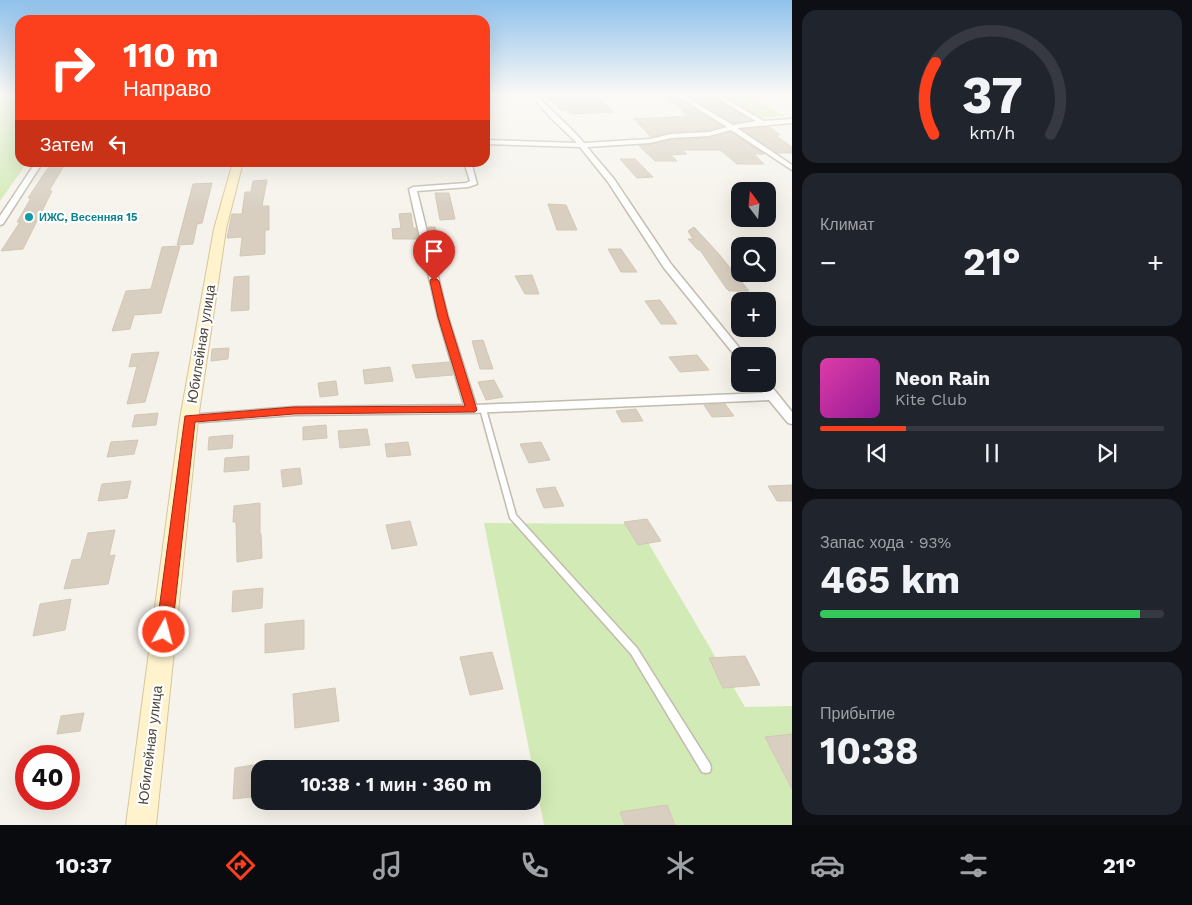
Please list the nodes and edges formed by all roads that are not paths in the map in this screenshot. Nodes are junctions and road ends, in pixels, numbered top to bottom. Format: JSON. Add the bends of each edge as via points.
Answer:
{"nodes":[{"id":1,"x":570,"y":132,"type":"edge"},
{"id":2,"x":714,"y":132,"type":"edge"},
{"id":3,"x":738,"y":132,"type":"edge"},
{"id":4,"x":490,"y":142,"type":"edge"},
{"id":5,"x":582,"y":145,"type":"junction"},
{"id":6,"x":37,"y":167,"type":"edge"},
{"id":7,"x":237,"y":167,"type":"edge"},
{"id":8,"x":469,"y":167,"type":"edge"},
{"id":9,"x":792,"y":168,"type":"edge"},
{"id":10,"x":0,"y":222,"type":"edge"},
{"id":11,"x":734,"y":347,"type":"edge"},
{"id":12,"x":770,"y":392,"type":"edge"},
{"id":13,"x":773,"y":396,"type":"junction"},
{"id":14,"x":477,"y":409,"type":"junction"},
{"id":15,"x":189,"y":419,"type":"junction"},
{"id":16,"x":792,"y":420,"type":"edge"},
{"id":17,"x":706,"y":768,"type":"dead end"},
{"id":18,"x":141,"y":825,"type":"edge"}],
"edges":[{"from":1,"to":5,"type":"street"},
{"from":2,"to":5,"type":"street"},
{"from":3,"to":9,"type":"street"},
{"from":4,"to":5,"type":"street"},
{"from":5,"to":11,"type":"street","via":[[611,181],[667,266]]},
{"from":6,"to":10,"type":"street"},
{"from":7,"to":15,"type":"street","name":"Юбилейная улица","via":[[220,229]]},
{"from":8,"to":14,"type":"street","via":[[474,182],[468,185],[413,189],[443,317]]},
{"from":12,"to":13,"type":"street"},
{"from":13,"to":14,"type":"street"},
{"from":13,"to":16,"type":"street"},
{"from":14,"to":15,"type":"street","via":[[294,411]]},
{"from":14,"to":17,"type":"lane","via":[[513,516],[634,650]]},
{"from":15,"to":18,"type":"street","name":"Юбилейная улица"}]}
